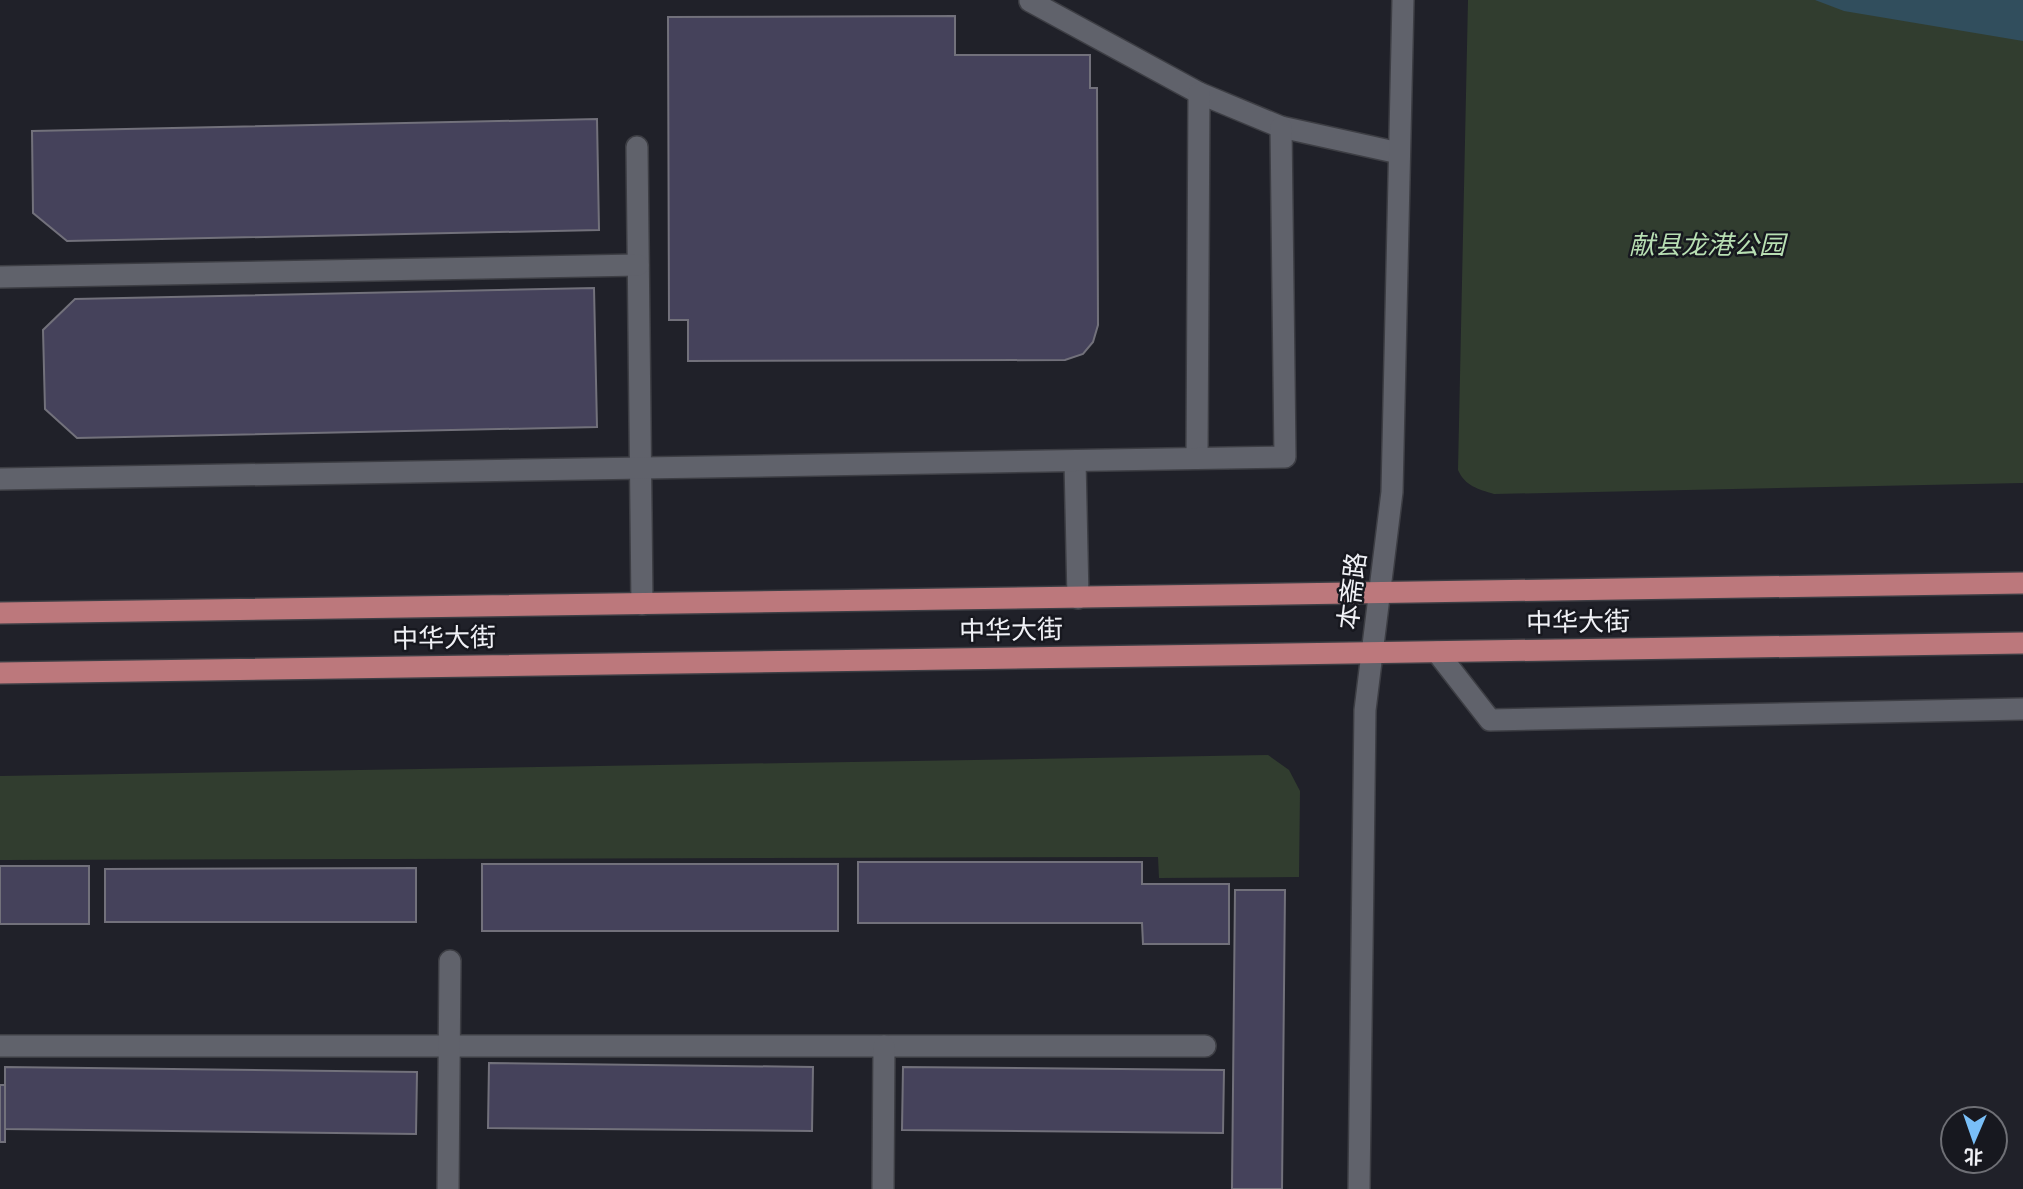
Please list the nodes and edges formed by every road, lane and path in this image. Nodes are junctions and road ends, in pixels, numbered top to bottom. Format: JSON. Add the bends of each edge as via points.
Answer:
{"nodes":[{"id":1,"x":1403,"y":0,"type":"edge"},
{"id":2,"x":1030,"y":1,"type":"edge"},
{"id":3,"x":1199,"y":93,"type":"junction"},
{"id":4,"x":1281,"y":127,"type":"junction"},
{"id":5,"x":637,"y":146,"type":"dead end"},
{"id":6,"x":1399,"y":153,"type":"junction"},
{"id":7,"x":638,"y":265,"type":"junction"},
{"id":8,"x":0,"y":277,"type":"edge"},
{"id":9,"x":1197,"y":458,"type":"junction"},
{"id":10,"x":1075,"y":461,"type":"junction"},
{"id":11,"x":640,"y":468,"type":"junction"},
{"id":12,"x":0,"y":479,"type":"edge"},
{"id":13,"x":2023,"y":583,"type":"edge"},
{"id":14,"x":1380,"y":593,"type":"junction"},
{"id":15,"x":1078,"y":598,"type":"junction"},
{"id":16,"x":0,"y":600,"type":"edge"},
{"id":17,"x":642,"y":604,"type":"junction"},
{"id":18,"x":0,"y":613,"type":"edge"},
{"id":19,"x":2023,"y":643,"type":"edge"},
{"id":20,"x":1437,"y":652,"type":"junction"},
{"id":21,"x":1373,"y":653,"type":"junction"},
{"id":22,"x":0,"y":673,"type":"edge"},
{"id":23,"x":2023,"y":709,"type":"edge"},
{"id":24,"x":450,"y":961,"type":"dead end"},
{"id":25,"x":0,"y":1046,"type":"edge"},
{"id":26,"x":449,"y":1046,"type":"junction"},
{"id":27,"x":884,"y":1046,"type":"junction"},
{"id":28,"x":1205,"y":1046,"type":"dead end"},
{"id":29,"x":448,"y":1189,"type":"edge"},
{"id":30,"x":883,"y":1189,"type":"edge"},
{"id":31,"x":1359,"y":1189,"type":"edge"}],
"edges":[{"from":1,"to":6,"type":"street","name":"本斋路"},
{"from":2,"to":3,"type":"street"},
{"from":3,"to":4,"type":"street"},
{"from":3,"to":9,"type":"street"},
{"from":4,"to":6,"type":"street"},
{"from":4,"to":9,"type":"street","via":[[1285,457]]},
{"from":5,"to":7,"type":"street"},
{"from":6,"to":14,"type":"street","name":"本斋路","via":[[1392,492]]},
{"from":7,"to":8,"type":"street"},
{"from":7,"to":11,"type":"street"},
{"from":9,"to":10,"type":"street"},
{"from":10,"to":11,"type":"street"},
{"from":10,"to":15,"type":"street"},
{"from":11,"to":12,"type":"street"},
{"from":11,"to":17,"type":"street"},
{"from":13,"to":14,"type":"main road","name":"中华大街"},
{"from":14,"to":15,"type":"main road","name":"中华大街"},
{"from":14,"to":21,"type":"street","name":"本斋路"},
{"from":15,"to":17,"type":"main road","name":"中华大街"},
{"from":16,"to":18,"type":"street"},
{"from":17,"to":18,"type":"main road","name":"中华大街"},
{"from":19,"to":20,"type":"main road","name":"中华大街"},
{"from":20,"to":21,"type":"main road","name":"中华大街"},
{"from":20,"to":23,"type":"street","via":[[1490,720]]},
{"from":21,"to":22,"type":"main road","name":"中华大街"},
{"from":21,"to":31,"type":"street","name":"本斋路","via":[[1365,710]]},
{"from":24,"to":26,"type":"street"},
{"from":25,"to":26,"type":"street"},
{"from":26,"to":27,"type":"street"},
{"from":26,"to":29,"type":"street"},
{"from":27,"to":28,"type":"street"},
{"from":27,"to":30,"type":"street"}]}
